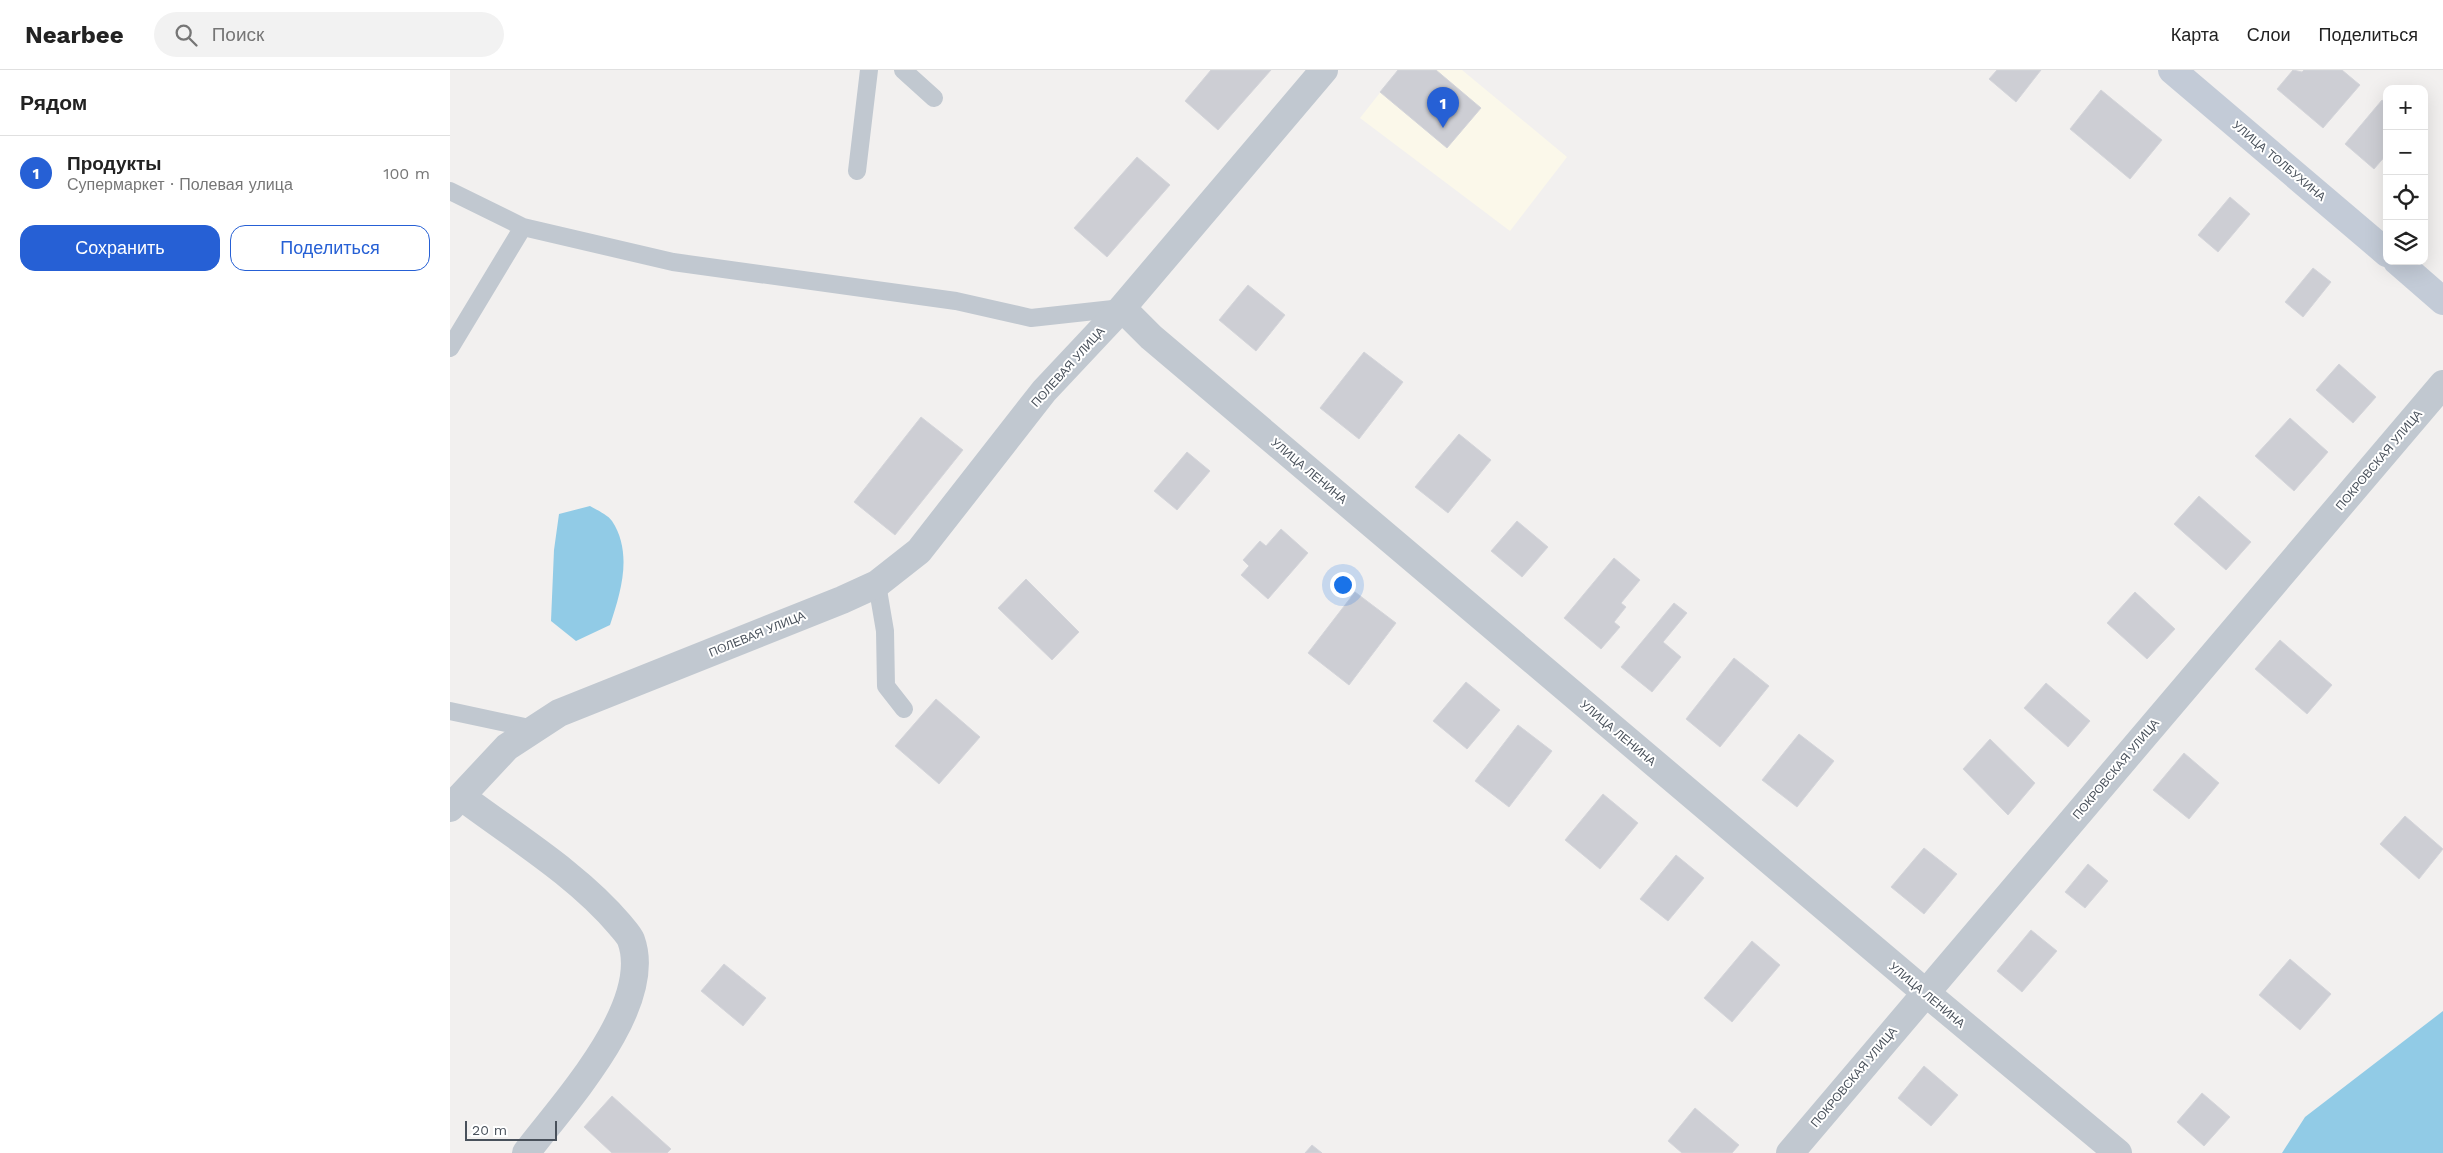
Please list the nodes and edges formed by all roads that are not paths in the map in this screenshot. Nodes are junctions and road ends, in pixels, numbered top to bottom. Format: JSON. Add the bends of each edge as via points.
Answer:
{"nodes":[{"id":1,"x":869,"y":70,"type":"edge"},
{"id":2,"x":903,"y":70,"type":"edge"},
{"id":3,"x":1324,"y":70,"type":"edge"},
{"id":4,"x":2172,"y":70,"type":"edge"},
{"id":5,"x":934,"y":98,"type":"dead end"},
{"id":6,"x":857,"y":171,"type":"dead end"},
{"id":7,"x":450,"y":191,"type":"edge"},
{"id":8,"x":523,"y":227,"type":"junction"},
{"id":9,"x":2383,"y":250,"type":"edge"},
{"id":10,"x":2402,"y":265,"type":"edge"},
{"id":11,"x":2443,"y":301,"type":"edge"},
{"id":12,"x":1122,"y":308,"type":"junction"},
{"id":13,"x":450,"y":348,"type":"edge"},
{"id":14,"x":2443,"y":384,"type":"edge"},
{"id":15,"x":876,"y":584,"type":"junction"},
{"id":16,"x":904,"y":709,"type":"dead end"},
{"id":17,"x":450,"y":711,"type":"edge"},
{"id":18,"x":534,"y":729,"type":"junction"},
{"id":19,"x":456,"y":802,"type":"edge"},
{"id":20,"x":1926,"y":994,"type":"junction"},
{"id":21,"x":526,"y":1153,"type":"edge"},
{"id":22,"x":1790,"y":1153,"type":"edge"},
{"id":23,"x":2118,"y":1153,"type":"edge"}],
"edges":[{"from":1,"to":6,"type":"lane"},
{"from":2,"to":5,"type":"lane"},
{"from":3,"to":12,"type":"street","name":"ПОЛЕВАЯ УЛИЦА"},
{"from":4,"to":9,"type":"main road","name":"УЛИЦА ТОЛБУХИНА"},
{"from":7,"to":8,"type":"lane"},
{"from":8,"to":12,"type":"lane","via":[[672,262],[956,301],[1031,318]]},
{"from":8,"to":13,"type":"lane"},
{"from":10,"to":11,"type":"main road"},
{"from":12,"to":15,"type":"street","name":"ПОЛЕВАЯ УЛИЦА","via":[[1044,391],[918,551]]},
{"from":12,"to":20,"type":"street","name":"УЛИЦА ЛЕНИНА","via":[[1151,337]]},
{"from":14,"to":20,"type":"street","name":"ПОКРОВСКАЯ УЛИЦА"},
{"from":15,"to":16,"type":"lane","via":[[885,630],[886,686]]},
{"from":15,"to":18,"type":"street","name":"ПОЛЕВАЯ УЛИЦА","via":[[559,713]]},
{"from":17,"to":18,"type":"lane"},
{"from":18,"to":19,"type":"street","name":"ПОЛЕВАЯ УЛИЦА","via":[[507,746]]},
{"from":19,"to":21,"type":"street","name":"ПОЛЕВАЯ УЛИЦА","via":[[573,880],[606,909],[631,939],[634,982],[622,1016],[600,1056]]},
{"from":20,"to":22,"type":"street","name":"ПОКРОВСКАЯ УЛИЦА"},
{"from":20,"to":23,"type":"street","name":"УЛИЦА ЛЕНИНА"}]}
